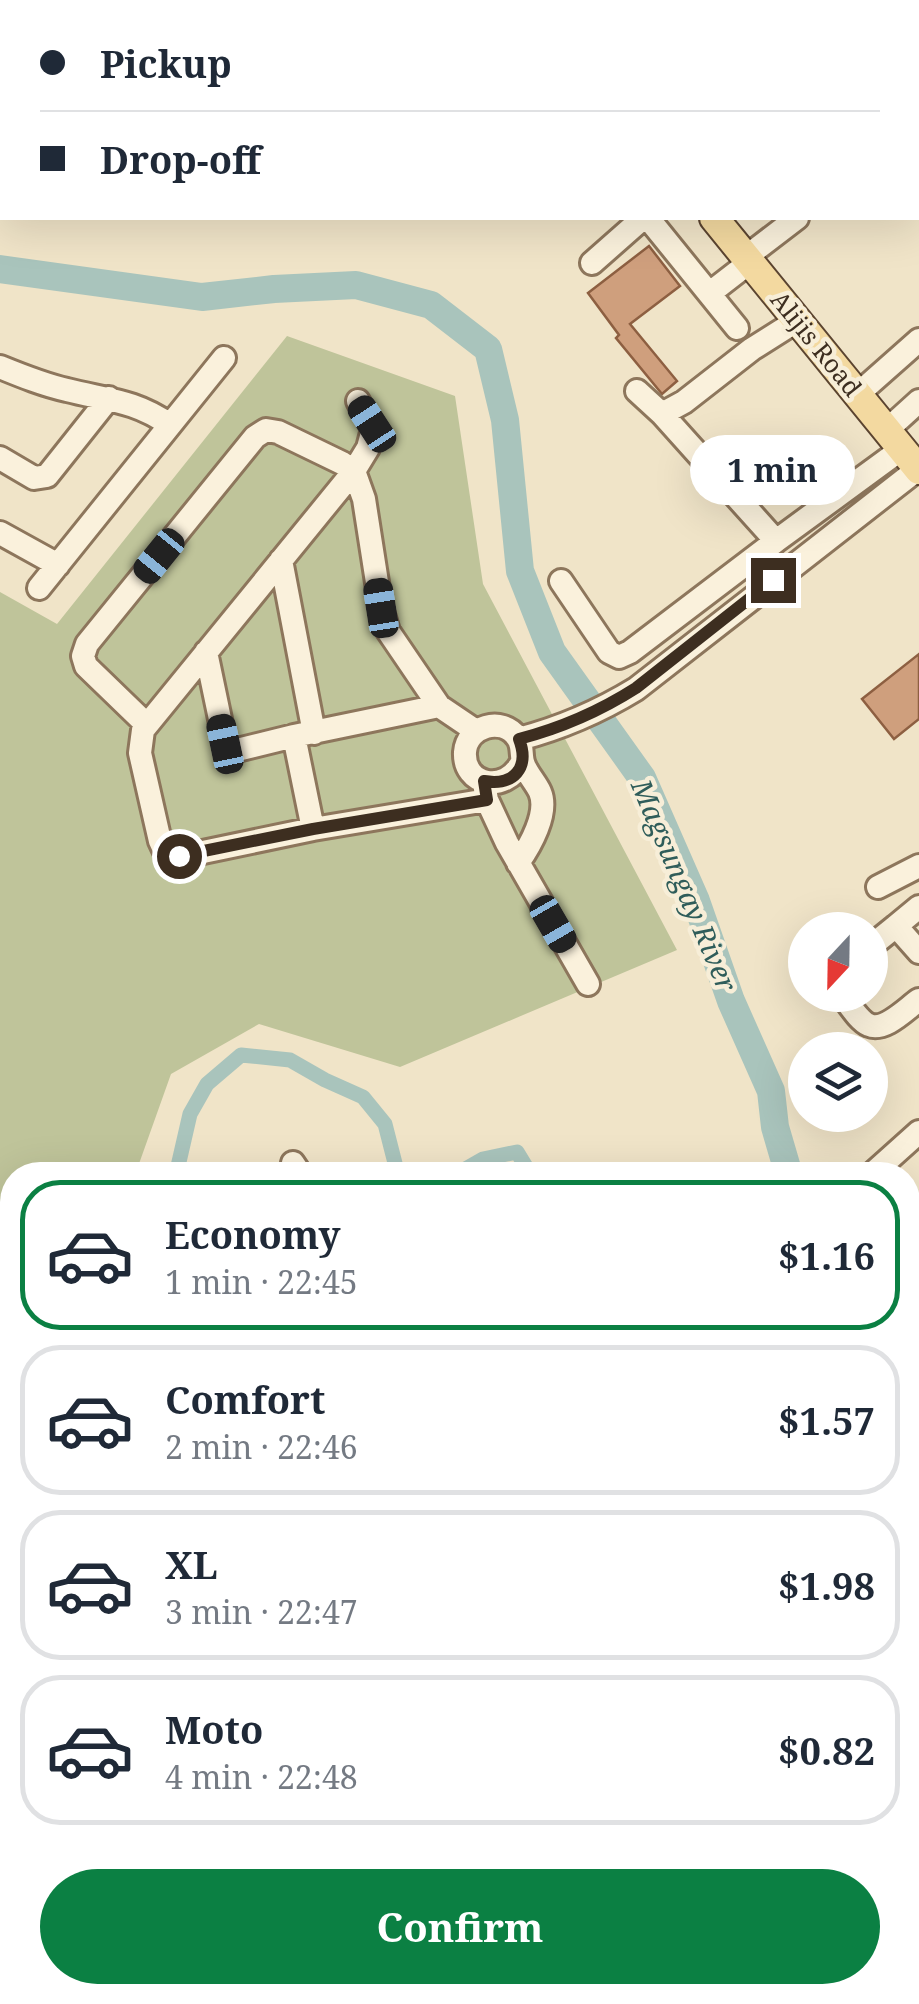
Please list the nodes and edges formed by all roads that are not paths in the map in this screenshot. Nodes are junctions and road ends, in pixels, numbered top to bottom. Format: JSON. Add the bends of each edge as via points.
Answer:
{"nodes":[{"id":1,"x":655,"y":220,"type":"edge"},
{"id":2,"x":716,"y":220,"type":"edge"},
{"id":3,"x":795,"y":220,"type":"edge"},
{"id":4,"x":748,"y":260,"type":"junction"},
{"id":5,"x":592,"y":263,"type":"dead end"},
{"id":6,"x":710,"y":293,"type":"junction"},
{"id":7,"x":798,"y":320,"type":"junction"},
{"id":8,"x":736,"y":328,"type":"dead end"},
{"id":9,"x":919,"y":340,"type":"edge"},
{"id":10,"x":224,"y":358,"type":"dead end"},
{"id":11,"x":0,"y":367,"type":"edge"},
{"id":12,"x":638,"y":391,"type":"dead end"},
{"id":13,"x":858,"y":394,"type":"junction"},
{"id":14,"x":109,"y":398,"type":"junction"},
{"id":15,"x":919,"y":400,"type":"edge"},
{"id":16,"x":358,"y":401,"type":"dead end"},
{"id":17,"x":662,"y":414,"type":"junction"},
{"id":18,"x":170,"y":425,"type":"junction"},
{"id":19,"x":907,"y":454,"type":"edge"},
{"id":20,"x":0,"y":458,"type":"edge"},
{"id":21,"x":354,"y":471,"type":"junction"},
{"id":22,"x":0,"y":533,"type":"edge"},
{"id":23,"x":776,"y":541,"type":"junction"},
{"id":24,"x":280,"y":560,"type":"junction"},
{"id":25,"x":58,"y":565,"type":"junction"},
{"id":26,"x":561,"y":581,"type":"dead end"},
{"id":27,"x":40,"y":588,"type":"dead end"},
{"id":28,"x":206,"y":652,"type":"junction"},
{"id":29,"x":439,"y":706,"type":"junction"},
{"id":30,"x":146,"y":724,"type":"junction"},
{"id":31,"x":476,"y":731,"type":"junction"},
{"id":32,"x":304,"y":734,"type":"junction"},
{"id":33,"x":521,"y":750,"type":"junction"},
{"id":34,"x":485,"y":791,"type":"junction"},
{"id":35,"x":313,"y":829,"type":"junction"},
{"id":36,"x":518,"y":863,"type":"junction"},
{"id":37,"x":919,"y":866,"type":"edge"},
{"id":38,"x":878,"y":887,"type":"dead end"},
{"id":39,"x":919,"y":907,"type":"edge"},
{"id":40,"x":896,"y":926,"type":"junction"},
{"id":41,"x":888,"y":932,"type":"edge"},
{"id":42,"x":919,"y":952,"type":"edge"},
{"id":43,"x":588,"y":984,"type":"dead end"},
{"id":44,"x":919,"y":1000,"type":"edge"},
{"id":45,"x":857,"y":1012,"type":"edge"},
{"id":46,"x":919,"y":1132,"type":"edge"},
{"id":47,"x":885,"y":1162,"type":"edge"}],
"edges":[{"from":1,"to":5,"type":"street"},
{"from":1,"to":6,"type":"street"},
{"from":2,"to":4,"type":"main road","name":"Alijis Road"},
{"from":3,"to":4,"type":"street"},
{"from":4,"to":6,"type":"street"},
{"from":4,"to":7,"type":"main road","name":"Alijis Road"},
{"from":6,"to":8,"type":"street"},
{"from":7,"to":13,"type":"main road","name":"Alijis Road"},
{"from":7,"to":17,"type":"street"},
{"from":9,"to":13,"type":"street"},
{"from":10,"to":18,"type":"street"},
{"from":11,"to":14,"type":"street"},
{"from":12,"to":17,"type":"street"},
{"from":13,"to":19,"type":"main road","name":"Alijis Road"},
{"from":14,"to":18,"type":"street"},
{"from":14,"to":20,"type":"street","via":[[47,476],[34,478]]},
{"from":15,"to":19,"type":"street"},
{"from":16,"to":21,"type":"street","via":[[374,428]]},
{"from":17,"to":23,"type":"street"},
{"from":18,"to":25,"type":"street"},
{"from":19,"to":23,"type":"street"},
{"from":19,"to":33,"type":"street","via":[[636,688]]},
{"from":21,"to":24,"type":"street"},
{"from":21,"to":29,"type":"street","via":[[388,631]]},
{"from":21,"to":30,"type":"street","via":[[278,432],[255,437],[88,644],[86,666]]},
{"from":22,"to":25,"type":"street"},
{"from":23,"to":26,"type":"street","via":[[619,657]]},
{"from":24,"to":28,"type":"street"},
{"from":24,"to":32,"type":"street"},
{"from":25,"to":27,"type":"street"},
{"from":28,"to":30,"type":"street"},
{"from":28,"to":32,"type":"street","via":[[227,749]]},
{"from":29,"to":31,"type":"street"},
{"from":29,"to":32,"type":"street"},
{"from":30,"to":35,"type":"street","via":[[140,753],[166,854]]},
{"from":31,"to":33,"type":"street","via":[[499,725]]},
{"from":31,"to":34,"type":"street","via":[[465,752]]},
{"from":32,"to":35,"type":"street"},
{"from":33,"to":34,"type":"street","via":[[517,773]]},
{"from":33,"to":36,"type":"street","via":[[543,805],[533,841]]},
{"from":34,"to":35,"type":"street"},
{"from":34,"to":36,"type":"street"},
{"from":36,"to":43,"type":"street"},
{"from":37,"to":38,"type":"street"},
{"from":39,"to":40,"type":"street"},
{"from":40,"to":41,"type":"street"},
{"from":40,"to":42,"type":"street"},
{"from":44,"to":45,"type":"street","via":[[874,1027]]},
{"from":46,"to":47,"type":"street"}]}
